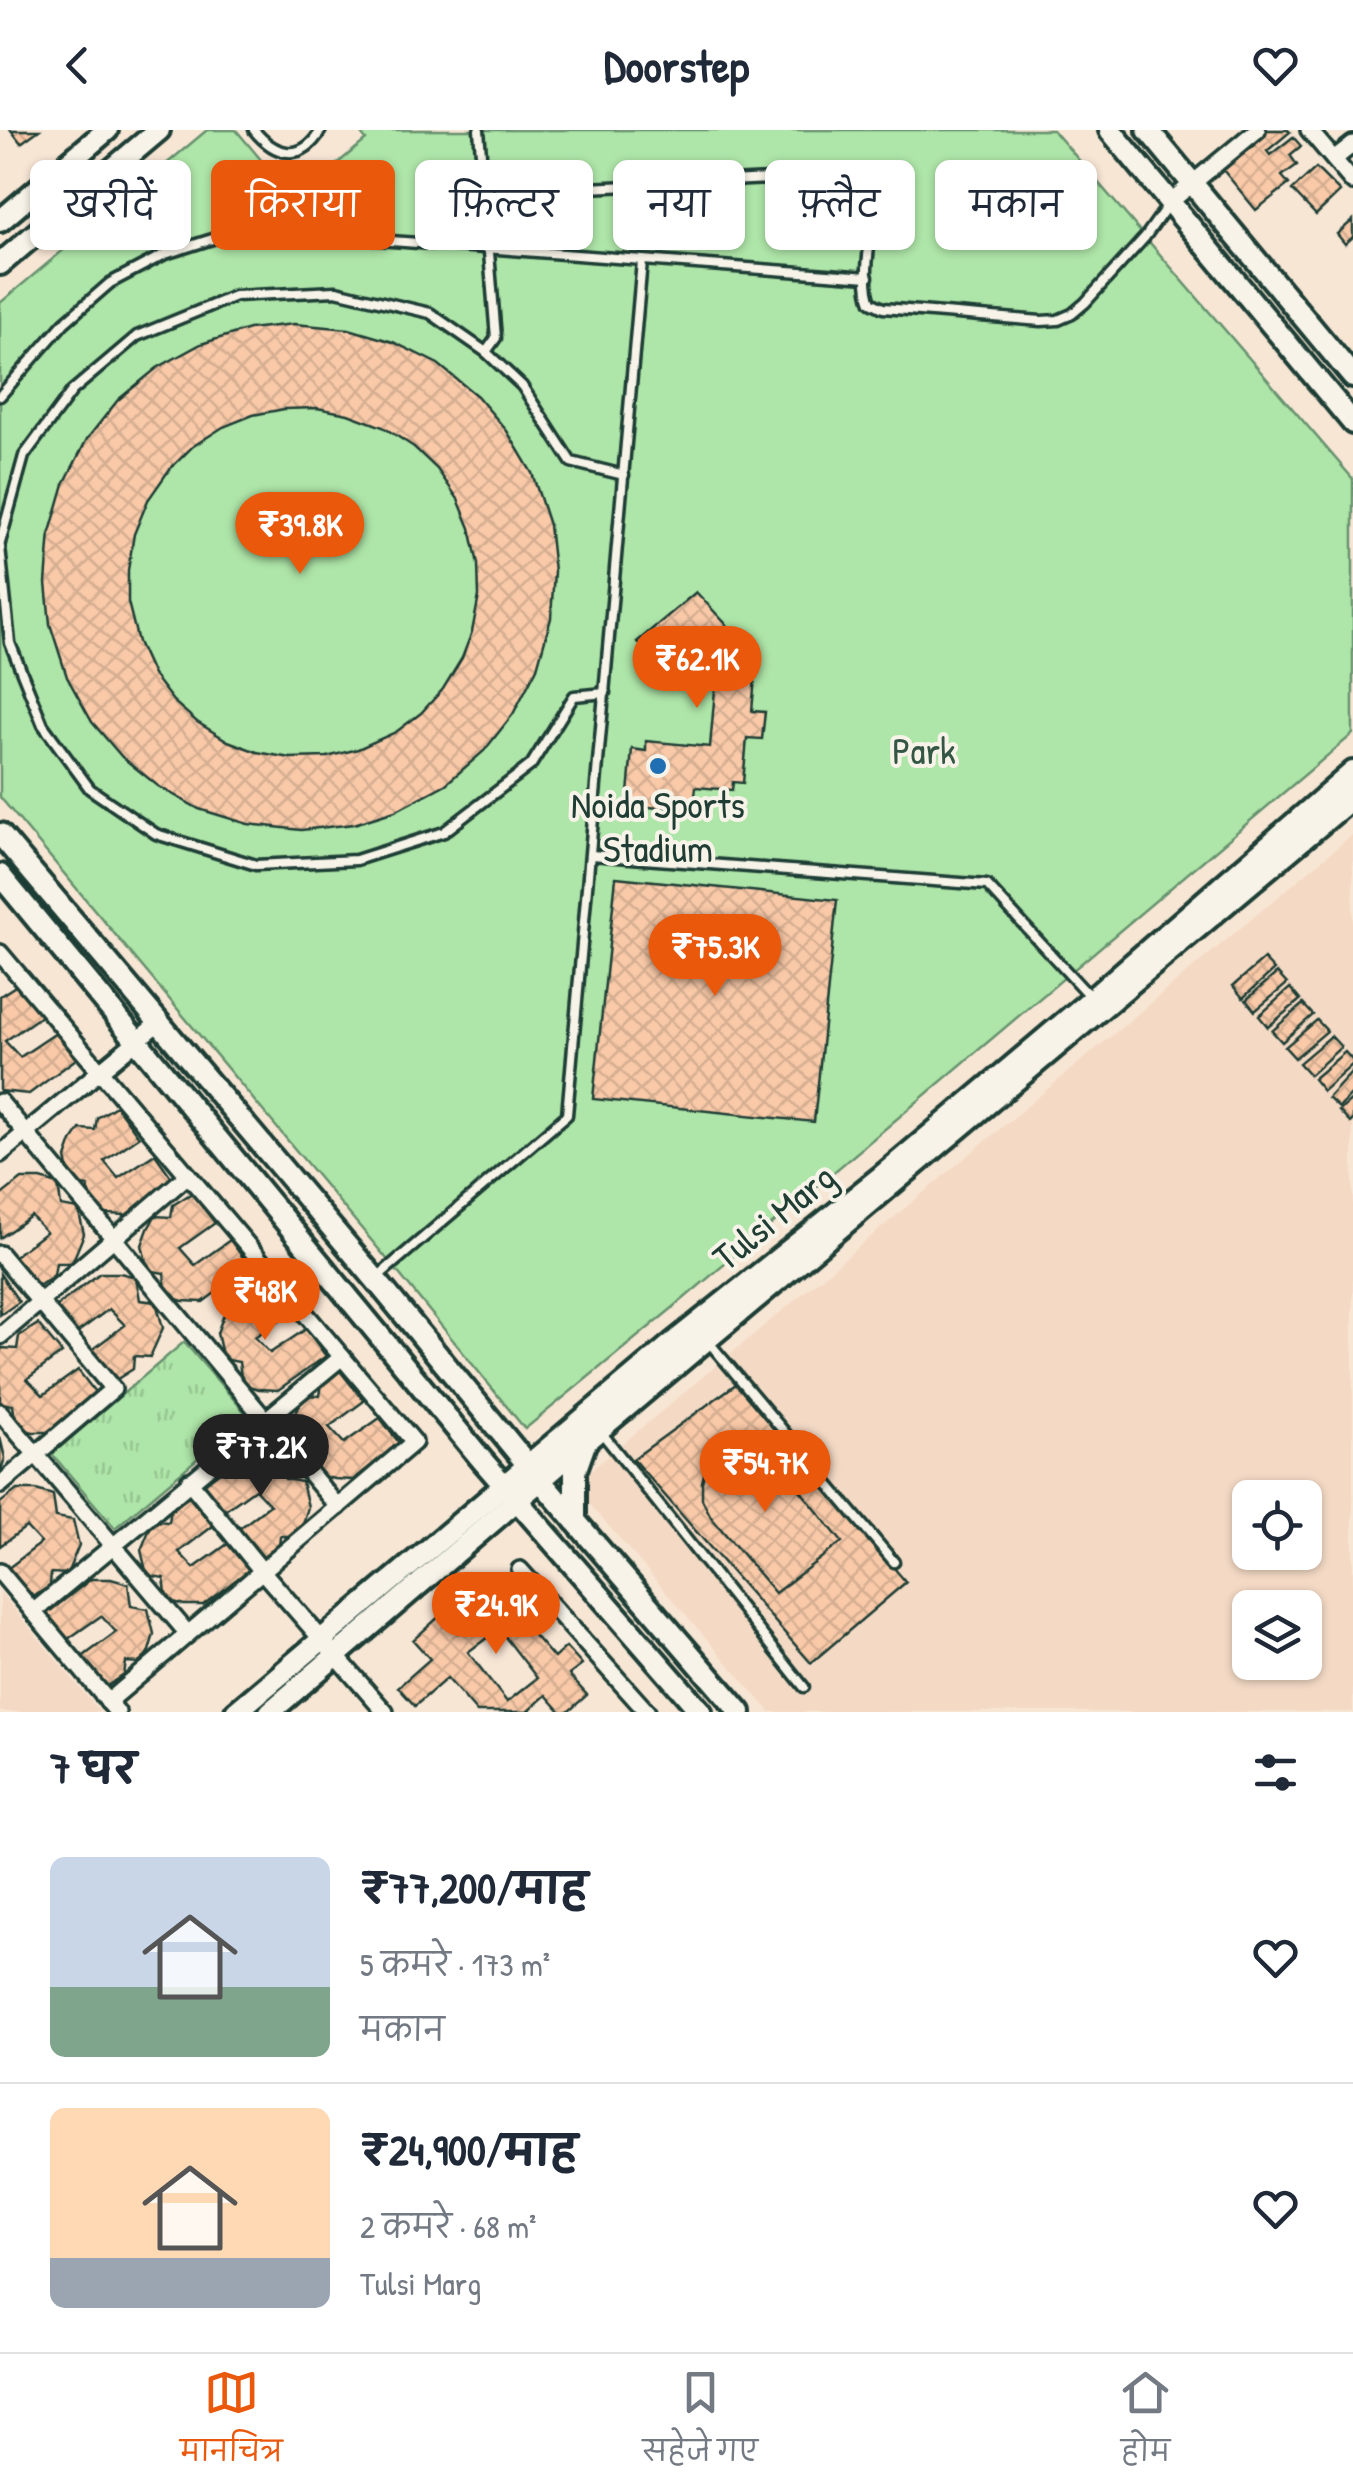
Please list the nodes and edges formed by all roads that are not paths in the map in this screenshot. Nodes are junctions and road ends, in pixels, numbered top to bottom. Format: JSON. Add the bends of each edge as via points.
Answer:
{"nodes":[{"id":1,"x":107,"y":130,"type":"edge"},
{"id":2,"x":159,"y":130,"type":"edge"},
{"id":3,"x":254,"y":130,"type":"edge"},
{"id":4,"x":321,"y":130,"type":"edge"},
{"id":5,"x":479,"y":130,"type":"edge"},
{"id":6,"x":1110,"y":130,"type":"edge"},
{"id":7,"x":1148,"y":130,"type":"edge"},
{"id":8,"x":1258,"y":130,"type":"edge"},
{"id":9,"x":1310,"y":130,"type":"edge"},
{"id":10,"x":1353,"y":144,"type":"edge"},
{"id":11,"x":482,"y":160,"type":"edge"},
{"id":12,"x":1334,"y":160,"type":"junction"},
{"id":13,"x":1353,"y":182,"type":"edge"},
{"id":14,"x":1192,"y":184,"type":"junction"},
{"id":15,"x":593,"y":188,"type":"edge"},
{"id":16,"x":1170,"y":202,"type":"junction"},
{"id":17,"x":0,"y":221,"type":"edge"},
{"id":18,"x":415,"y":244,"type":"edge"},
{"id":19,"x":490,"y":250,"type":"joint"},
{"id":20,"x":642,"y":261,"type":"junction"},
{"id":21,"x":0,"y":264,"type":"edge"},
{"id":22,"x":868,"y":277,"type":"junction"},
{"id":23,"x":486,"y":352,"type":"junction"},
{"id":24,"x":1353,"y":378,"type":"edge"},
{"id":25,"x":0,"y":396,"type":"edge"},
{"id":26,"x":1353,"y":423,"type":"edge"},
{"id":27,"x":624,"y":474,"type":"junction"},
{"id":28,"x":0,"y":545,"type":"edge"},
{"id":29,"x":605,"y":693,"type":"junction"},
{"id":30,"x":1353,"y":772,"type":"edge"},
{"id":31,"x":1353,"y":798,"type":"edge"},
{"id":32,"x":0,"y":834,"type":"edge"},
{"id":33,"x":591,"y":855,"type":"junction"},
{"id":34,"x":0,"y":875,"type":"edge"},
{"id":35,"x":0,"y":953,"type":"edge"},
{"id":36,"x":6,"y":974,"type":"edge"},
{"id":37,"x":1096,"y":1005,"type":"junction"},
{"id":38,"x":158,"y":1023,"type":"junction"},
{"id":39,"x":137,"y":1040,"type":"junction"},
{"id":40,"x":100,"y":1072,"type":"junction"},
{"id":41,"x":0,"y":1102,"type":"edge"},
{"id":42,"x":26,"y":1133,"type":"junction"},
{"id":43,"x":0,"y":1154,"type":"edge"},
{"id":44,"x":188,"y":1176,"type":"junction"},
{"id":45,"x":114,"y":1238,"type":"junction"},
{"id":46,"x":0,"y":1254,"type":"edge"},
{"id":47,"x":376,"y":1279,"type":"junction"},
{"id":48,"x":40,"y":1301,"type":"junction"},
{"id":49,"x":0,"y":1336,"type":"edge"},
{"id":50,"x":707,"y":1340,"type":"junction"},
{"id":51,"x":342,"y":1357,"type":"junction"},
{"id":52,"x":0,"y":1412,"type":"edge"},
{"id":53,"x":266,"y":1420,"type":"junction"},
{"id":54,"x":592,"y":1436,"type":"junction"},
{"id":55,"x":35,"y":1455,"type":"junction"},
{"id":56,"x":534,"y":1473,"type":"junction"},
{"id":57,"x":189,"y":1482,"type":"junction"},
{"id":58,"x":0,"y":1484,"type":"edge"},
{"id":59,"x":512,"y":1492,"type":"junction"},
{"id":60,"x":338,"y":1507,"type":"junction"},
{"id":61,"x":576,"y":1521,"type":"junction"},
{"id":62,"x":114,"y":1545,"type":"junction"},
{"id":63,"x":894,"y":1562,"type":"dead end"},
{"id":64,"x":520,"y":1570,"type":"dead end"},
{"id":65,"x":262,"y":1571,"type":"junction"},
{"id":66,"x":0,"y":1572,"type":"edge"},
{"id":67,"x":33,"y":1612,"type":"junction"},
{"id":68,"x":188,"y":1634,"type":"junction"},
{"id":69,"x":321,"y":1640,"type":"junction"},
{"id":70,"x":336,"y":1657,"type":"junction"},
{"id":71,"x":804,"y":1687,"type":"dead end"},
{"id":72,"x":112,"y":1707,"type":"edge"},
{"id":73,"x":236,"y":1712,"type":"edge"},
{"id":74,"x":270,"y":1712,"type":"edge"},
{"id":75,"x":385,"y":1712,"type":"edge"},
{"id":76,"x":647,"y":1712,"type":"edge"},
{"id":77,"x":701,"y":1712,"type":"edge"},
{"id":78,"x":740,"y":1712,"type":"edge"}],
"edges":[{"from":1,"to":17,"type":"street"},
{"from":2,"to":21,"type":"street"},
{"from":3,"to":4,"type":"lane","via":[[286,153],[304,148]]},
{"from":5,"to":11,"type":"lane"},
{"from":6,"to":16,"type":"street"},
{"from":7,"to":14,"type":"street"},
{"from":8,"to":14,"type":"street"},
{"from":9,"to":12,"type":"street"},
{"from":10,"to":12,"type":"street"},
{"from":12,"to":13,"type":"street"},
{"from":14,"to":16,"type":"street"},
{"from":14,"to":24,"type":"street"},
{"from":15,"to":22,"type":"lane","via":[[868,176],[876,198]]},
{"from":16,"to":22,"type":"lane","via":[[1085,303],[1058,320],[883,308],[871,302]]},
{"from":16,"to":26,"type":"street"},
{"from":18,"to":25,"type":"lane","via":[[298,234],[222,236],[165,254],[110,283],[64,323]]},
{"from":19,"to":20,"type":"lane"},
{"from":19,"to":23,"type":"lane","via":[[496,338]]},
{"from":20,"to":22,"type":"lane"},
{"from":20,"to":27,"type":"lane"},
{"from":23,"to":27,"type":"lane","via":[[522,386],[572,462]]},
{"from":23,"to":28,"type":"lane","via":[[430,313],[336,291],[235,296],[137,336],[72,392],[24,456]]},
{"from":27,"to":29,"type":"lane"},
{"from":28,"to":29,"type":"lane","via":[[10,643],[44,725],[90,790],[156,834],[256,865],[356,860],[444,832],[531,765],[574,696]]},
{"from":29,"to":33,"type":"lane"},
{"from":30,"to":37,"type":"street","name":"Tulsi Marg"},
{"from":31,"to":37,"type":"street","name":"Tulsi Marg"},
{"from":32,"to":38,"type":"street"},
{"from":33,"to":37,"type":"lane","via":[[987,885]]},
{"from":33,"to":47,"type":"lane","via":[[567,1116]]},
{"from":34,"to":39,"type":"street"},
{"from":35,"to":36,"type":"street"},
{"from":36,"to":40,"type":"street"},
{"from":37,"to":50,"type":"street","name":"Tulsi Marg"},
{"from":37,"to":56,"type":"street","name":"Tulsi Marg","via":[[673,1343]]},
{"from":38,"to":39,"type":"street"},
{"from":38,"to":47,"type":"street"},
{"from":39,"to":40,"type":"street"},
{"from":39,"to":59,"type":"street"},
{"from":40,"to":42,"type":"street"},
{"from":40,"to":44,"type":"street"},
{"from":41,"to":42,"type":"street"},
{"from":42,"to":43,"type":"street"},
{"from":42,"to":45,"type":"street"},
{"from":44,"to":45,"type":"street"},
{"from":44,"to":51,"type":"street"},
{"from":45,"to":48,"type":"street"},
{"from":45,"to":53,"type":"street"},
{"from":46,"to":48,"type":"street"},
{"from":47,"to":56,"type":"street"},
{"from":48,"to":49,"type":"street"},
{"from":48,"to":55,"type":"street","via":[[113,1389]]},
{"from":50,"to":54,"type":"street","name":"Tulsi Marg"},
{"from":50,"to":63,"type":"lane"},
{"from":51,"to":53,"type":"street"},
{"from":51,"to":60,"type":"street","via":[[414,1442]]},
{"from":52,"to":55,"type":"street"},
{"from":53,"to":57,"type":"street"},
{"from":53,"to":60,"type":"street"},
{"from":54,"to":56,"type":"street","name":"Tulsi Marg"},
{"from":54,"to":61,"type":"street","via":[[575,1472]]},
{"from":54,"to":71,"type":"lane"},
{"from":55,"to":58,"type":"street"},
{"from":55,"to":62,"type":"street"},
{"from":56,"to":59,"type":"street","name":"Tulsi Marg"},
{"from":56,"to":61,"type":"street"},
{"from":57,"to":62,"type":"street"},
{"from":57,"to":65,"type":"street"},
{"from":59,"to":69,"type":"street","name":"Tulsi Marg"},
{"from":59,"to":70,"type":"street","name":"Tulsi Marg"},
{"from":59,"to":77,"type":"street"},
{"from":60,"to":65,"type":"street"},
{"from":61,"to":78,"type":"street"},
{"from":62,"to":67,"type":"street"},
{"from":62,"to":68,"type":"street"},
{"from":64,"to":76,"type":"street"},
{"from":65,"to":68,"type":"street"},
{"from":65,"to":69,"type":"street"},
{"from":66,"to":67,"type":"street"},
{"from":67,"to":72,"type":"street"},
{"from":68,"to":72,"type":"street"},
{"from":69,"to":70,"type":"street"},
{"from":69,"to":73,"type":"street","name":"Tulsi Marg"},
{"from":70,"to":74,"type":"street","name":"Tulsi Marg"},
{"from":70,"to":75,"type":"street"}]}
